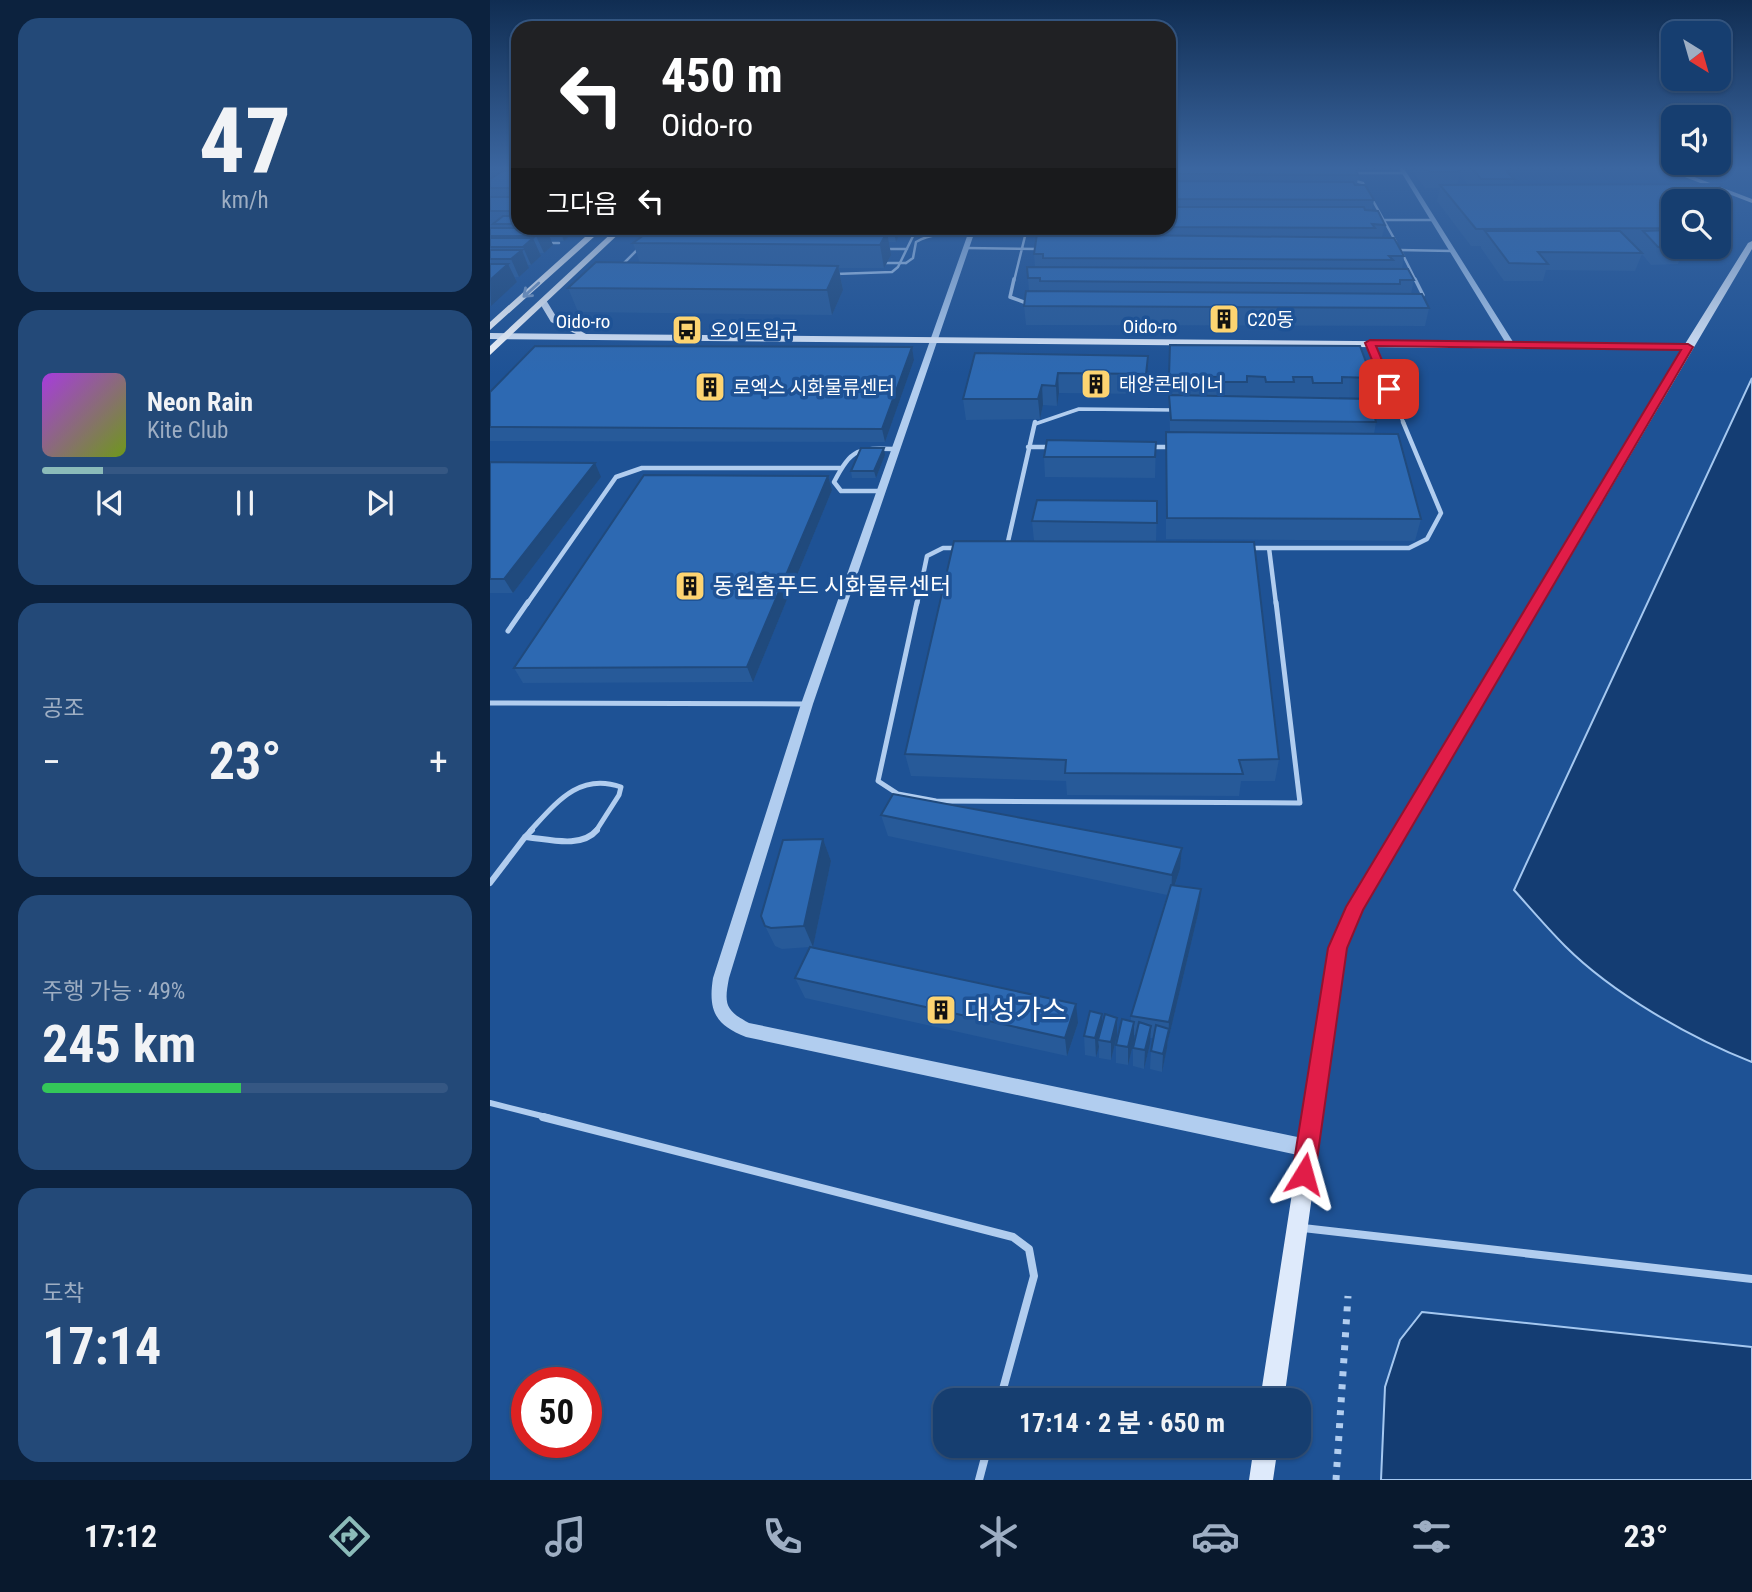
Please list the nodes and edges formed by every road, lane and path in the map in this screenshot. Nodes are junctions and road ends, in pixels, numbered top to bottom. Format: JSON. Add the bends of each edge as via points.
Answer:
{"nodes":[{"id":1,"x":591,"y":236,"type":"edge"},
{"id":2,"x":613,"y":236,"type":"edge"},
{"id":3,"x":913,"y":236,"type":"edge"},
{"id":4,"x":928,"y":236,"type":"edge"},
{"id":5,"x":1025,"y":236,"type":"edge"},
{"id":6,"x":1392,"y":236,"type":"edge"},
{"id":7,"x":1442,"y":236,"type":"edge"},
{"id":8,"x":969,"y":237,"type":"edge"},
{"id":9,"x":646,"y":242,"type":"edge"},
{"id":10,"x":545,"y":243,"type":"edge"},
{"id":11,"x":559,"y":243,"type":"dead end"},
{"id":12,"x":1752,"y":243,"type":"edge"},
{"id":13,"x":639,"y":248,"type":"junction"},
{"id":14,"x":652,"y":248,"type":"edge"},
{"id":15,"x":880,"y":249,"type":"edge"},
{"id":16,"x":907,"y":249,"type":"junction"},
{"id":17,"x":1022,"y":249,"type":"junction"},
{"id":18,"x":1049,"y":249,"type":"edge"},
{"id":19,"x":1388,"y":250,"type":"edge"},
{"id":20,"x":1401,"y":250,"type":"junction"},
{"id":21,"x":1452,"y":251,"type":"junction"},
{"id":22,"x":878,"y":263,"type":"edge"},
{"id":23,"x":616,"y":274,"type":"edge"},
{"id":24,"x":824,"y":274,"type":"edge"},
{"id":25,"x":1403,"y":282,"type":"edge"},
{"id":26,"x":1417,"y":283,"type":"junction"},
{"id":27,"x":573,"y":284,"type":"edge"},
{"id":28,"x":561,"y":285,"type":"junction"},
{"id":29,"x":543,"y":302,"type":"junction"},
{"id":30,"x":1040,"y":304,"type":"edge"},
{"id":31,"x":1413,"y":306,"type":"edge"},
{"id":32,"x":490,"y":327,"type":"edge"},
{"id":33,"x":490,"y":336,"type":"edge"},
{"id":34,"x":507,"y":336,"type":"junction"},
{"id":35,"x":590,"y":337,"type":"junction"},
{"id":36,"x":935,"y":340,"type":"junction"},
{"id":37,"x":1370,"y":343,"type":"junction"},
{"id":38,"x":1511,"y":345,"type":"junction"},
{"id":39,"x":1688,"y":347,"type":"junction"},
{"id":40,"x":490,"y":352,"type":"edge"},
{"id":41,"x":1177,"y":410,"type":"edge"},
{"id":42,"x":1357,"y":412,"type":"edge"},
{"id":43,"x":1399,"y":412,"type":"junction"},
{"id":44,"x":1028,"y":447,"type":"junction"},
{"id":45,"x":1055,"y":447,"type":"edge"},
{"id":46,"x":1138,"y":447,"type":"edge"},
{"id":47,"x":1180,"y":447,"type":"edge"},
{"id":48,"x":1400,"y":448,"type":"edge"},
{"id":49,"x":1414,"y":448,"type":"junction"},
{"id":50,"x":897,"y":449,"type":"junction"},
{"id":51,"x":841,"y":468,"type":"junction"},
{"id":52,"x":882,"y":491,"type":"junction"},
{"id":53,"x":968,"y":548,"type":"edge"},
{"id":54,"x":1020,"y":548,"type":"edge"},
{"id":55,"x":1242,"y":548,"type":"edge"},
{"id":56,"x":1269,"y":548,"type":"junction"},
{"id":57,"x":508,"y":631,"type":"dead end"},
{"id":58,"x":490,"y":703,"type":"edge"},
{"id":59,"x":807,"y":704,"type":"junction"},
{"id":60,"x":525,"y":837,"type":"junction"},
{"id":61,"x":490,"y":883,"type":"edge"},
{"id":62,"x":490,"y":1103,"type":"edge"},
{"id":63,"x":1307,"y":1148,"type":"junction"},
{"id":64,"x":1296,"y":1227,"type":"junction"},
{"id":65,"x":1752,"y":1279,"type":"edge"},
{"id":66,"x":1348,"y":1296,"type":"dead end"},
{"id":67,"x":1003,"y":1388,"type":"edge"},
{"id":68,"x":1274,"y":1388,"type":"edge"},
{"id":69,"x":985,"y":1458,"type":"edge"},
{"id":70,"x":1264,"y":1458,"type":"edge"},
{"id":71,"x":979,"y":1480,"type":"edge"},
{"id":72,"x":1261,"y":1480,"type":"edge"},
{"id":73,"x":1336,"y":1480,"type":"edge"}],
"edges":[{"from":1,"to":32,"type":"main road","one_way":true},
{"from":2,"to":28,"type":"main road"},
{"from":3,"to":16,"type":"lane"},
{"from":4,"to":22,"type":"lane","bridge":true,"via":[[916,242],[913,258],[906,263]]},
{"from":5,"to":17,"type":"lane"},
{"from":6,"to":20,"type":"lane"},
{"from":7,"to":21,"type":"street"},
{"from":8,"to":17,"type":"lane"},
{"from":8,"to":36,"type":"street"},
{"from":9,"to":13,"type":"lane"},
{"from":10,"to":11,"type":"lane"},
{"from":12,"to":39,"type":"main road"},
{"from":13,"to":14,"type":"lane"},
{"from":13,"to":23,"type":"lane","via":[[620,267],[626,271]]},
{"from":15,"to":16,"type":"lane"},
{"from":16,"to":24,"type":"lane","via":[[892,272]]},
{"from":17,"to":18,"type":"lane"},
{"from":17,"to":30,"type":"lane","via":[[1010,297]]},
{"from":19,"to":20,"type":"lane"},
{"from":20,"to":21,"type":"lane"},
{"from":20,"to":26,"type":"lane"},
{"from":21,"to":38,"type":"street"},
{"from":25,"to":26,"type":"lane"},
{"from":26,"to":31,"type":"lane","via":[[1423,295]]},
{"from":27,"to":28,"type":"lane"},
{"from":28,"to":29,"type":"main road"},
{"from":29,"to":34,"type":"main road"},
{"from":29,"to":35,"type":"main road","via":[[554,320]]},
{"from":33,"to":34,"type":"main road","name":"Oido-ro"},
{"from":34,"to":35,"type":"main road","name":"Oido-ro"},
{"from":34,"to":40,"type":"main road"},
{"from":35,"to":36,"type":"main road","name":"Oido-ro"},
{"from":36,"to":37,"type":"main road","name":"Oido-ro"},
{"from":36,"to":50,"type":"street"},
{"from":37,"to":38,"type":"main road","name":"Oido-ro"},
{"from":37,"to":43,"type":"lane"},
{"from":38,"to":39,"type":"main road","name":"Oido-ro"},
{"from":39,"to":63,"type":"main road","via":[[1355,907],[1338,948]]},
{"from":41,"to":44,"type":"lane","via":[[1070,410],[1035,422]]},
{"from":42,"to":43,"type":"lane"},
{"from":43,"to":49,"type":"lane"},
{"from":44,"to":45,"type":"lane"},
{"from":44,"to":54,"type":"lane","via":[[1006,548]]},
{"from":46,"to":47,"type":"lane"},
{"from":48,"to":49,"type":"lane"},
{"from":49,"to":56,"type":"lane","via":[[1441,513],[1422,544],[1409,548]]},
{"from":50,"to":51,"type":"lane","via":[[857,450]]},
{"from":50,"to":52,"type":"street"},
{"from":51,"to":52,"type":"lane","via":[[834,482],[841,491]]},
{"from":51,"to":57,"type":"lane","via":[[642,468],[624,472],[616,477]]},
{"from":52,"to":59,"type":"street"},
{"from":53,"to":56,"type":"lane","via":[[943,548],[927,556],[878,781],[886,789],[936,802],[1300,803]]},
{"from":55,"to":56,"type":"lane"},
{"from":58,"to":59,"type":"lane"},
{"from":59,"to":63,"type":"street","via":[[721,978],[717,1002],[725,1019],[746,1030]]},
{"from":60,"to":60,"type":"lane","via":[[568,792],[592,783],[621,787],[589,838]]},
{"from":60,"to":61,"type":"lane"},
{"from":62,"to":67,"type":"lane","via":[[1013,1237],[1029,1249],[1034,1276]]},
{"from":63,"to":64,"type":"main road"},
{"from":64,"to":65,"type":"lane"},
{"from":64,"to":68,"type":"main road"},
{"from":66,"to":73,"type":"path"},
{"from":69,"to":71,"type":"lane"},
{"from":70,"to":72,"type":"main road"}]}
